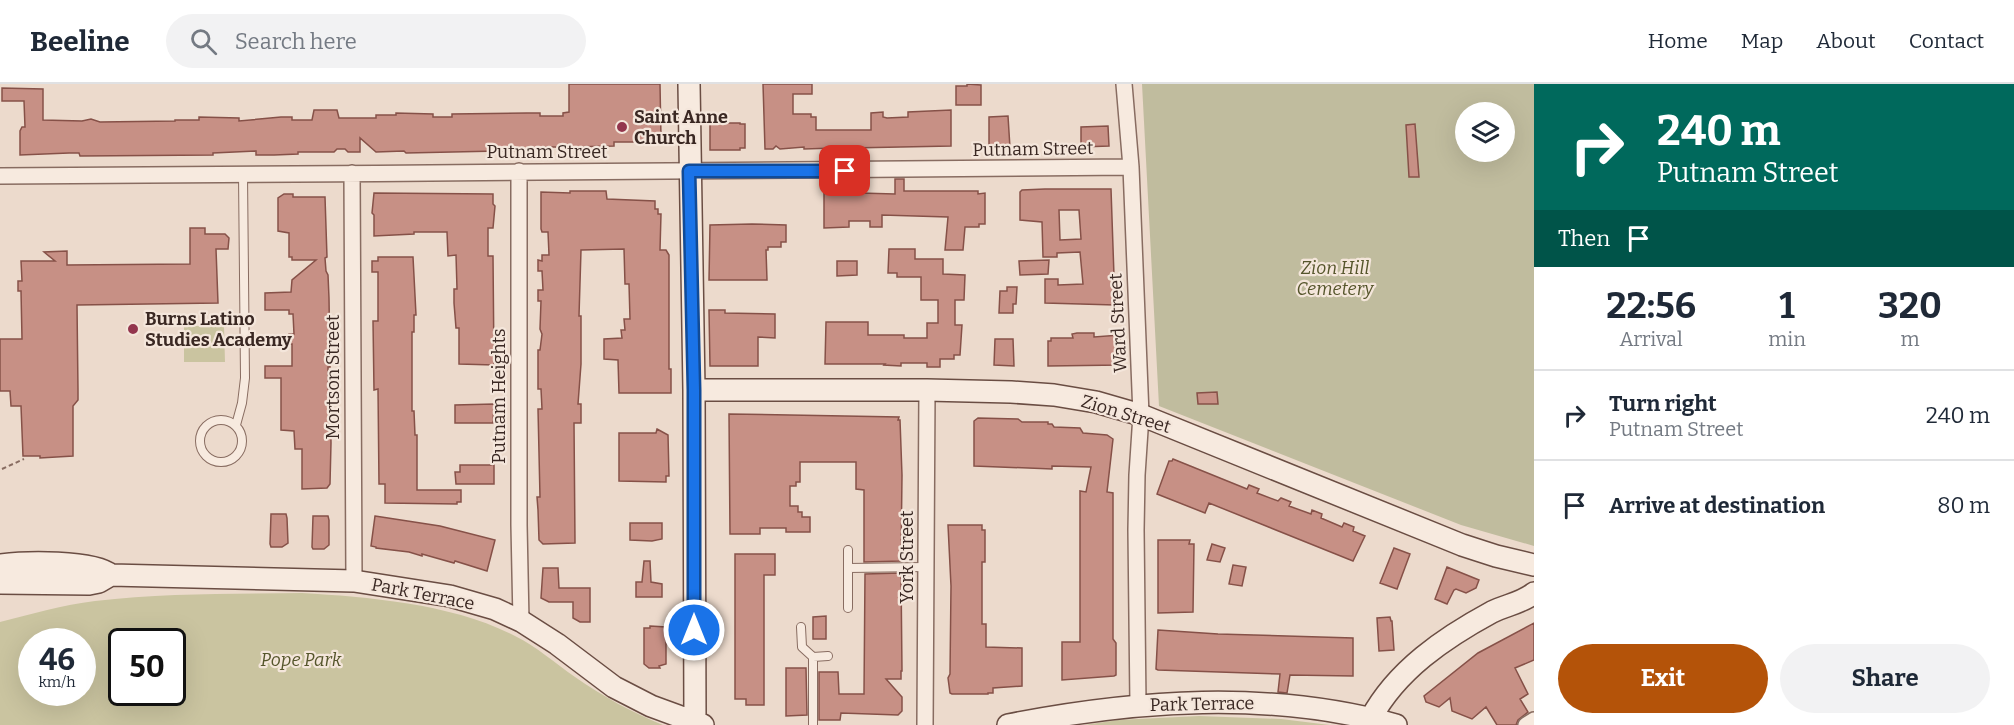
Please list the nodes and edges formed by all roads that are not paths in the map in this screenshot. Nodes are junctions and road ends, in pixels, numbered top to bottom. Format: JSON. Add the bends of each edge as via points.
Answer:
{"nodes":[{"id":1,"x":689,"y":84,"type":"edge"},
{"id":2,"x":1124,"y":84,"type":"edge"},
{"id":3,"x":1131,"y":167,"type":"junction"},
{"id":4,"x":519,"y":171,"type":"junction"},
{"id":5,"x":689,"y":171,"type":"junction"},
{"id":6,"x":352,"y":173,"type":"junction"},
{"id":7,"x":243,"y":174,"type":"junction"},
{"id":8,"x":0,"y":176,"type":"edge"},
{"id":9,"x":694,"y":390,"type":"junction"},
{"id":10,"x":927,"y":390,"type":"junction"},
{"id":11,"x":1141,"y":415,"type":"junction"},
{"id":12,"x":236,"y":425,"type":"junction"},
{"id":13,"x":848,"y":550,"type":"dead end"},
{"id":14,"x":1532,"y":564,"type":"edge"},
{"id":15,"x":0,"y":565,"type":"edge"},
{"id":16,"x":926,"y":567,"type":"junction"},
{"id":17,"x":849,"y":568,"type":"junction"},
{"id":18,"x":33,"y":573,"type":"junction"},
{"id":19,"x":354,"y":581,"type":"junction"},
{"id":20,"x":0,"y":584,"type":"edge"},
{"id":21,"x":1534,"y":593,"type":"edge"},
{"id":22,"x":1504,"y":605,"type":"junction"},
{"id":23,"x":848,"y":608,"type":"dead end"},
{"id":24,"x":522,"y":621,"type":"junction"},
{"id":25,"x":801,"y":627,"type":"dead end"},
{"id":26,"x":828,"y":656,"type":"dead end"},
{"id":27,"x":813,"y":657,"type":"junction"},
{"id":28,"x":1138,"y":705,"type":"junction"},
{"id":29,"x":1371,"y":718,"type":"junction"},
{"id":30,"x":1534,"y":720,"type":"edge"},
{"id":31,"x":697,"y":724,"type":"edge"},
{"id":32,"x":813,"y":725,"type":"edge"},
{"id":33,"x":925,"y":725,"type":"edge"},
{"id":34,"x":1008,"y":725,"type":"edge"},
{"id":35,"x":1396,"y":725,"type":"edge"},
{"id":36,"x":1526,"y":725,"type":"edge"}],
"edges":[{"from":1,"to":5,"type":"main road"},
{"from":2,"to":3,"type":"street","name":"Ward Street"},
{"from":3,"to":5,"type":"street","name":"Putnam Street"},
{"from":3,"to":11,"type":"street","name":"Ward Street"},
{"from":4,"to":5,"type":"street","name":"Putnam Street"},
{"from":4,"to":6,"type":"street","name":"Putnam Street"},
{"from":4,"to":24,"type":"street","name":"Putnam Heights"},
{"from":5,"to":9,"type":"main road"},
{"from":6,"to":7,"type":"street","name":"Putnam Street"},
{"from":6,"to":19,"type":"street","name":"Mortson Street"},
{"from":7,"to":8,"type":"street","name":"Putnam Street"},
{"from":7,"to":12,"type":"lane","via":[[245,378]]},
{"from":9,"to":10,"type":"main road","name":"Zion Street"},
{"from":9,"to":31,"type":"main road"},
{"from":10,"to":11,"type":"main road","name":"Zion Street","via":[[1054,395]]},
{"from":10,"to":16,"type":"street","name":"York Street"},
{"from":11,"to":14,"type":"main road","name":"Zion Street","via":[[1462,545]]},
{"from":11,"to":28,"type":"street","name":"Ward Street","via":[[1136,530]]},
{"from":12,"to":12,"type":"lane","via":[[243,438],[239,452],[228,461],[207,457],[200,439],[205,427],[223,419]]},
{"from":13,"to":17,"type":"lane"},
{"from":14,"to":22,"type":"main road","via":[[1520,587]]},
{"from":15,"to":18,"type":"main road","name":"Park Terrace"},
{"from":16,"to":17,"type":"lane"},
{"from":16,"to":33,"type":"street","name":"York Street"},
{"from":17,"to":23,"type":"lane"},
{"from":18,"to":19,"type":"main road","name":"Park Terrace","via":[[89,584],[111,575]]},
{"from":18,"to":20,"type":"main road","name":"Park Terrace"},
{"from":19,"to":24,"type":"main road","name":"Park Terrace","via":[[450,596]]},
{"from":21,"to":22,"type":"main road"},
{"from":22,"to":29,"type":"main road","via":[[1423,657],[1388,692]]},
{"from":24,"to":31,"type":"main road","name":"Park Terrace","via":[[614,687]]},
{"from":25,"to":27,"type":"lane","via":[[802,647]]},
{"from":26,"to":27,"type":"lane"},
{"from":27,"to":32,"type":"lane"},
{"from":28,"to":29,"type":"main road","name":"Park Terrace","via":[[1258,702]]},
{"from":28,"to":34,"type":"main road","name":"Park Terrace"},
{"from":29,"to":35,"type":"main road","name":"Park Terrace"},
{"from":30,"to":36,"type":"street"}]}
